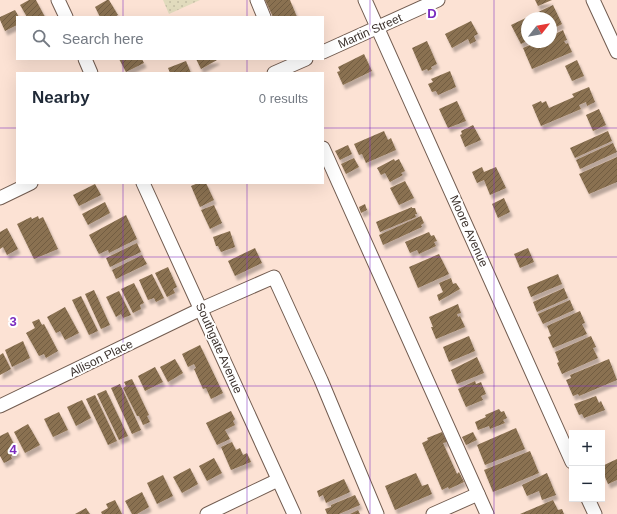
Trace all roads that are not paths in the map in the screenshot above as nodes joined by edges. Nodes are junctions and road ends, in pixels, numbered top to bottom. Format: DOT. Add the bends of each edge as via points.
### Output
graph roads {
  1 [pos="58,0"];
  2 [pos="257,0"];
  3 [pos="365,0"];
  4 [pos="438,0"];
  5 [pos="594,0"];
  6 [pos="66,16"];
  7 [pos="264,16"];
  8 [pos="378,27"];
  9 [pos="324,52"];
  10 [pos="617,52"];
  11 [pos="84,60"];
  12 [pos="303,60"];
  13 [pos="287,66"];
  14 [pos="90,72"];
  15 [pos="276,72"];
  16 [pos="324,150"];
  17 [pos="29,184"];
  18 [pos="142,184"];
  19 [pos="0,198"];
  20 [pos="201,309"];
  21 [pos="0,406"];
  22 [pos="569,455"];
  23 [pos="278,480"];
  24 [pos="478,494"];
  25 [pos="589,502"];
  26 [pos="207,514"];
  27 [pos="294,514"];
  28 [pos="377,514"];
  29 [pos="433,514"];
  30 [pos="487,514"];
  31 [pos="595,514"];
  1 -- 6 [label="street"];
  2 -- 7 [label="street"];
  3 -- 8 [label="street, Moore Avenue"];
  4 -- 8 [label="street, Martin Street"];
  5 -- 10 [label="street"];
  8 -- 9 [label="street, Martin Street"];
  8 -- 22 [label="street, Moore Avenue"];
  11 -- 14 [label="street"];
  12 -- 13 [label="street"];
  13 -- 15 [label="street"];
  16 -- 24 [label="street"];
  17 -- 19 [label="street"];
  18 -- 20 [label="street, Southgate Avenue"];
  20 -- 21 [label="street, Allison Place"];
  20 -- 23 [label="street, Southgate Avenue"];
  20 -- 28 [label="street, Allison Place" via="274,277 321,380"];
  23 -- 26 [label="street"];
  23 -- 27 [label="street, Southgate Avenue"];
  24 -- 29 [label="street"];
  24 -- 30 [label="street"];
  25 -- 31 [label="street"];
}
